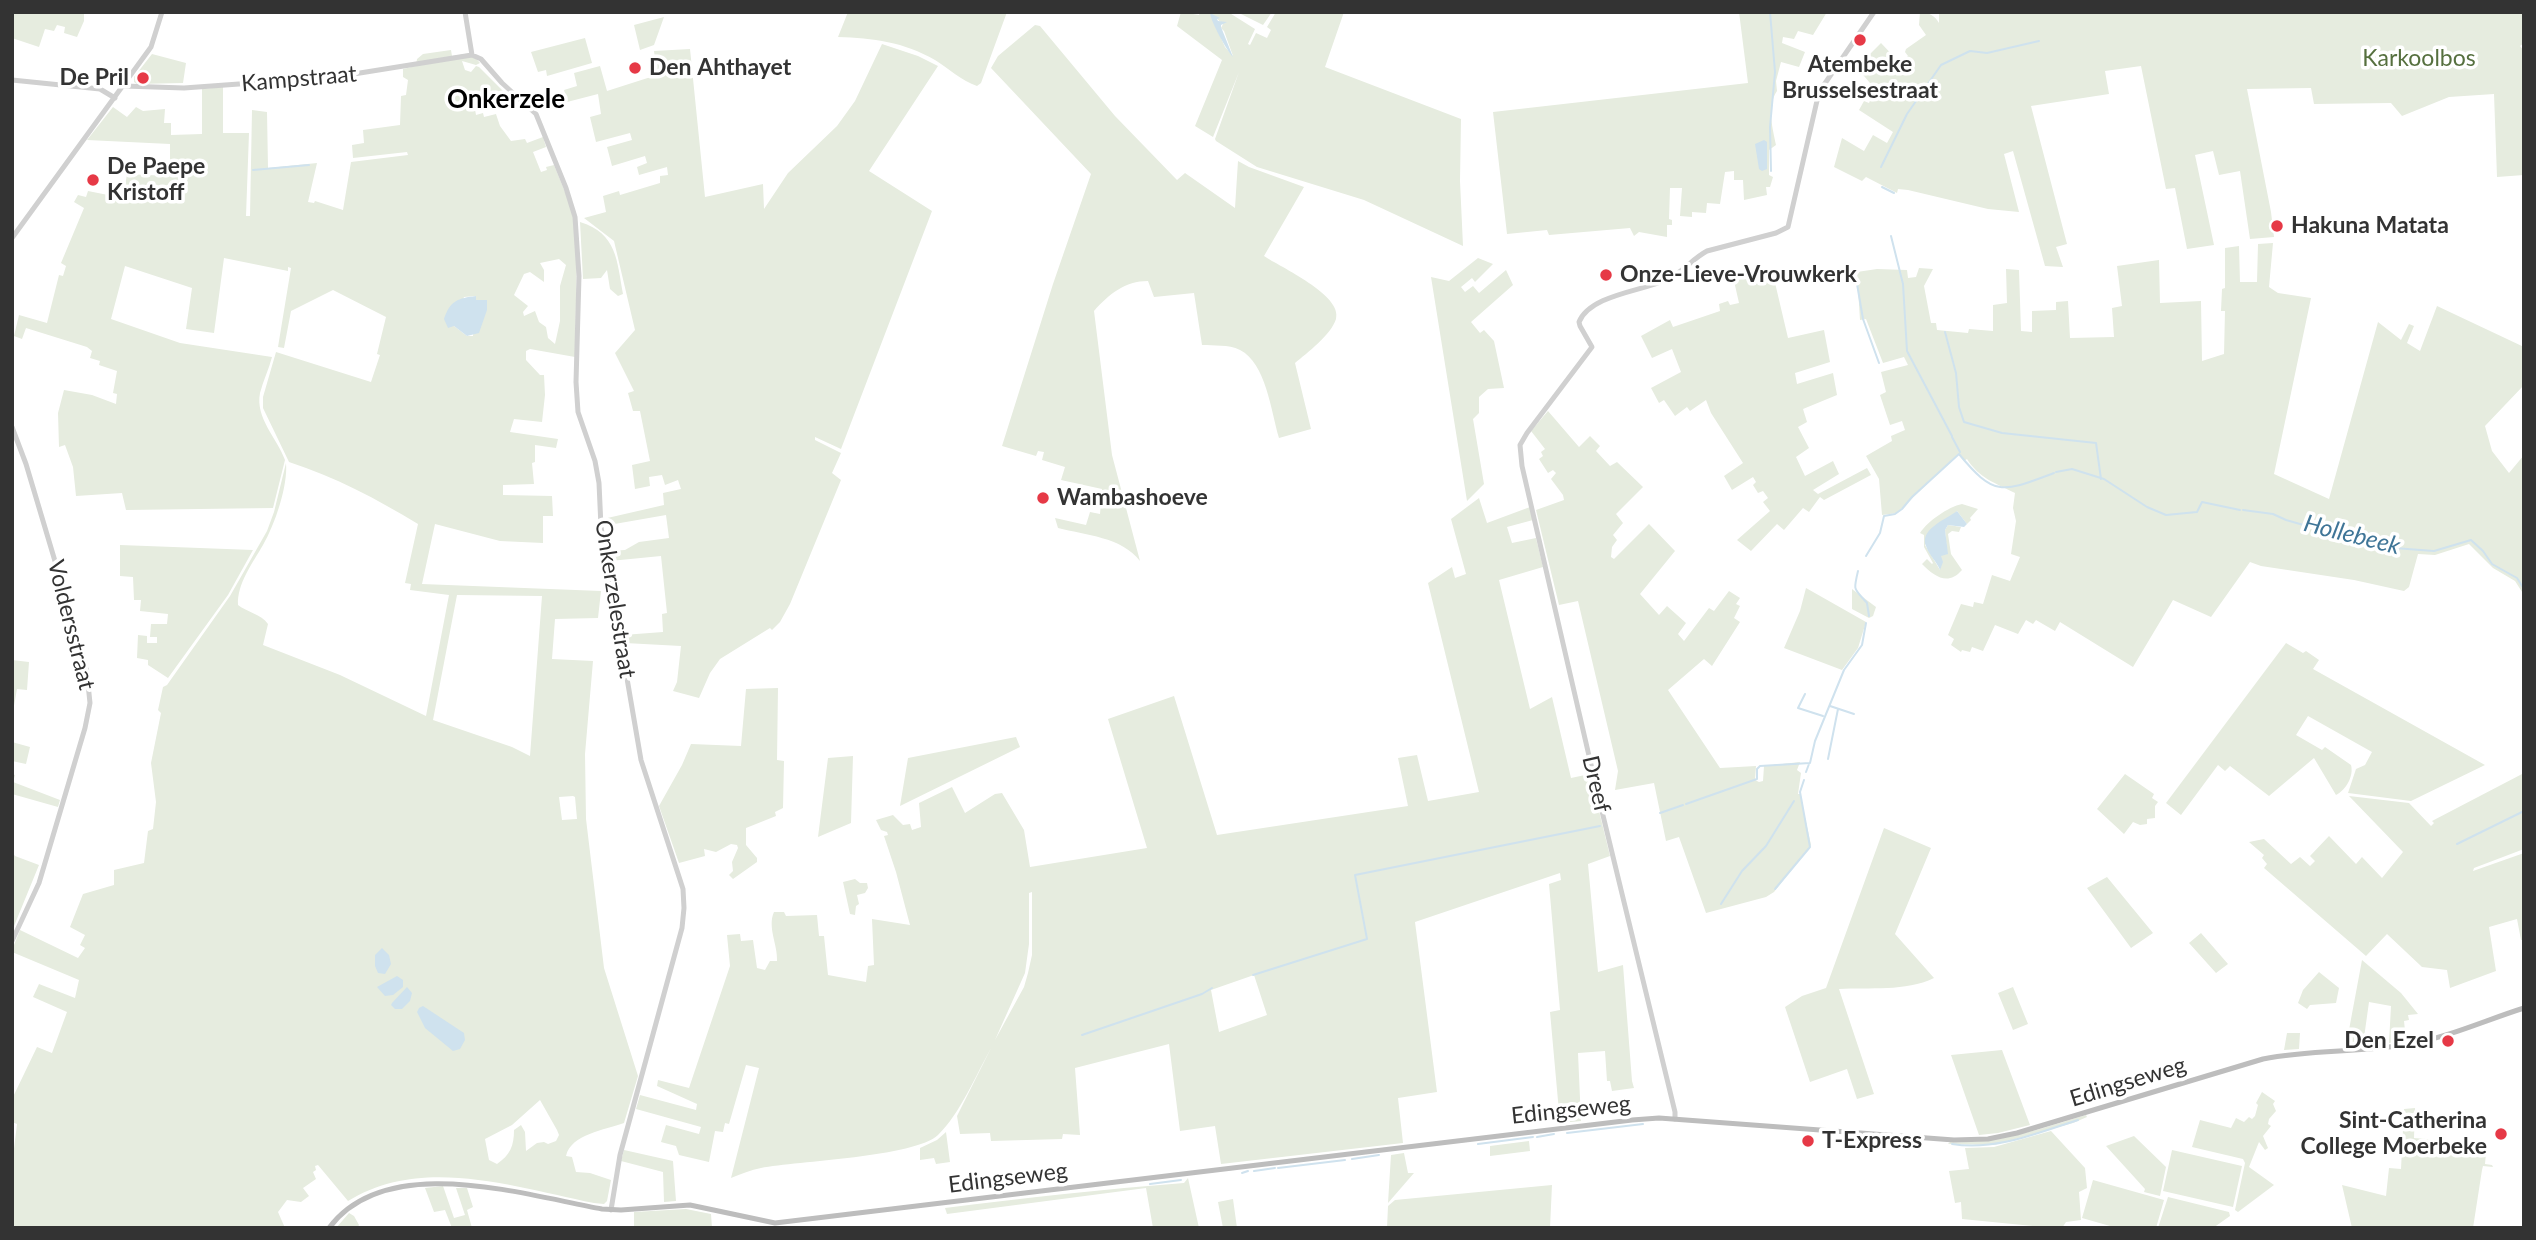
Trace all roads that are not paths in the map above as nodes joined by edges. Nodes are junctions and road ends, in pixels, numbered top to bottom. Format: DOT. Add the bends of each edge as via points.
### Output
graph roads {
  1 [pos="162,12"];
  2 [pos="465,12"];
  3 [pos="1874,12"];
  4 [pos="472,55"];
  5 [pos="12,80"];
  6 [pos="124,86"];
  7 [pos="115,97"];
  8 [pos="12,238"];
  9 [pos="12,427"];
  10 [pos="12,941"];
  11 [pos="2524,1008"];
  12 [pos="1675,1119"];
  13 [pos="611,1210"];
  14 [pos="792,1225"];
  15 [pos="776,1226"];
  16 [pos="329,1228"];
  1 -- 6 [label="street" via="151,47"];
  2 -- 4 [label="street"];
  3 -- 12 [label="street, Dreef" via="1819,92 1788,227 1707,251 1666,280 1583,314 1579,323 1592,347 1520,448"];
  4 -- 6 [label="street, Kampstraat" via="335,77 184,88"];
  4 -- 13 [label="street, Onkerzelestraat" via="536,114 575,217 579,412 599,483 601,527 641,760 683,889 682,928 620,1155"];
  5 -- 7 [label="street" via="100,89"];
  6 -- 7 [label="street"];
  7 -- 8 [label="street"];
  9 -- 10 [label="street, Voldersstraat" via="90,690 85,728 39,883"];
  11 -- 12 [label="main road, Edingseweg" via="2409,1044 2263,1059 2008,1135 1970,1140"];
  12 -- 14 [label="main road, Edingseweg" via="1632,1119"];
  13 -- 15 [label="main road, Edingseweg" via="688,1205"];
  13 -- 16 [label="main road, Edingseweg" via="443,1183 369,1196 343,1212"];
  14 -- 15 [label="main road, Edingseweg"];
}
